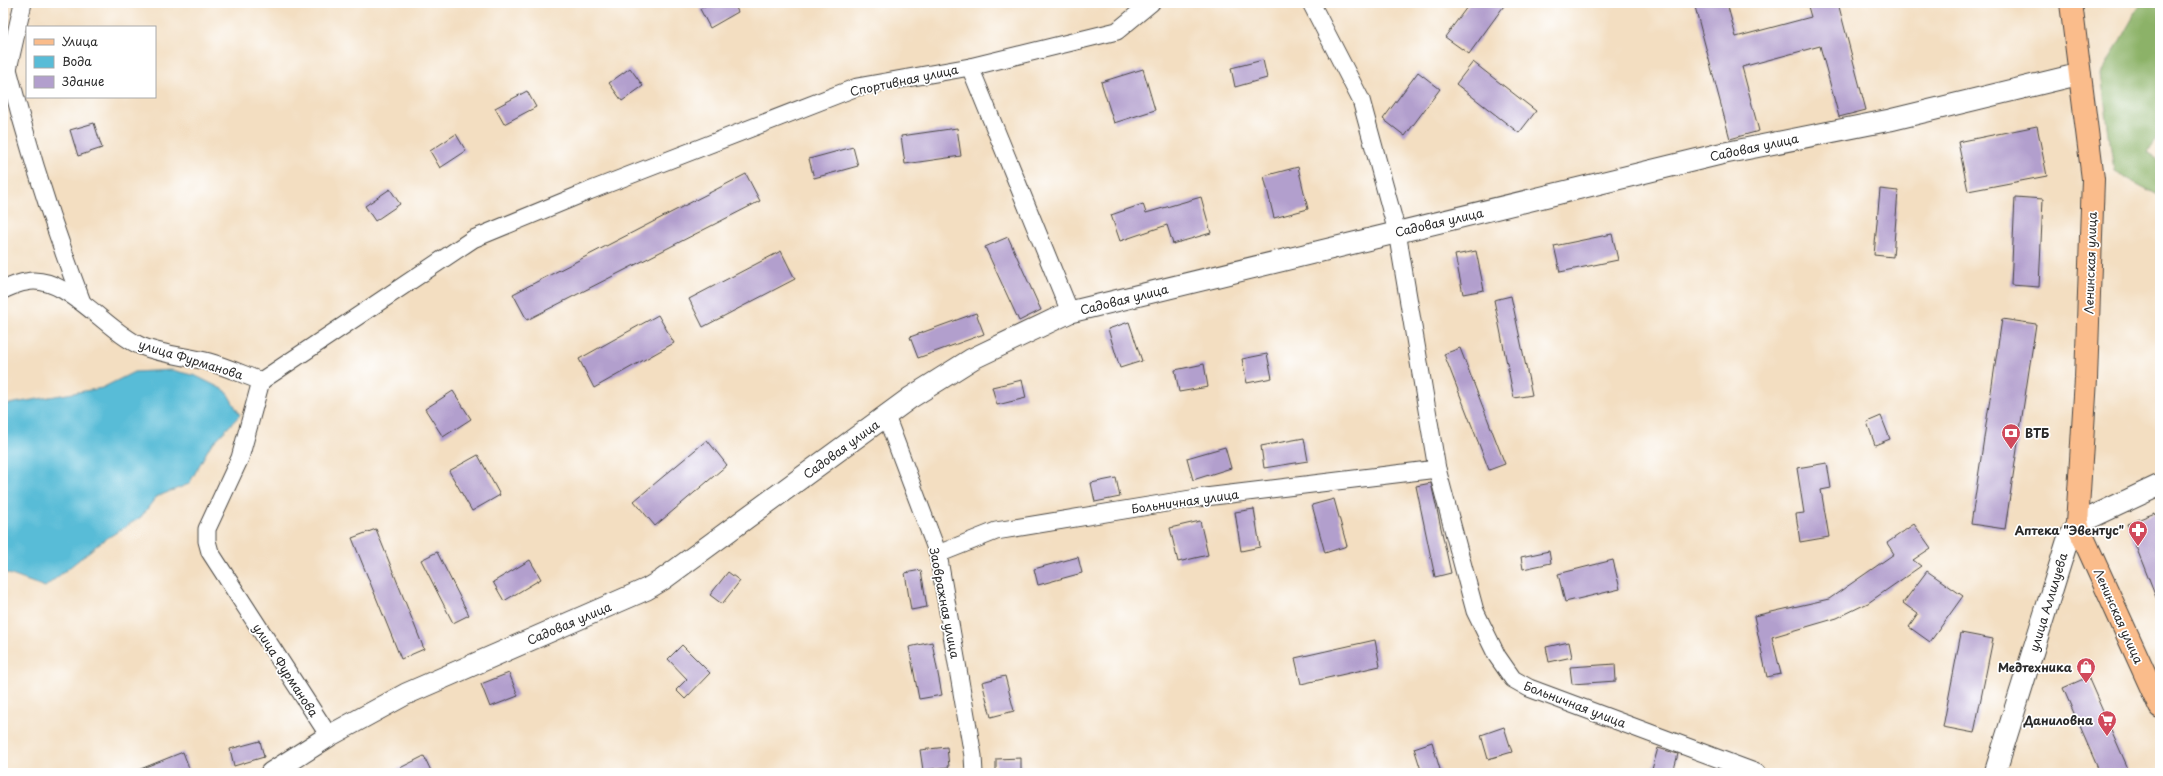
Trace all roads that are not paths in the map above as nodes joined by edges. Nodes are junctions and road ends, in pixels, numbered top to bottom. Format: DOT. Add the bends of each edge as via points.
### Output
graph roads {
  1 [pos="23,3"];
  2 [pos="1151,3"];
  3 [pos="1311,3"];
  4 [pos="2071,3"];
  5 [pos="6,66"];
  6 [pos="970,67"];
  7 [pos="2080,74"];
  8 [pos="1397,232"];
  9 [pos="3,290"];
  10 [pos="82,302"];
  11 [pos="1070,312"];
  12 [pos="261,381"];
  13 [pos="886,416"];
  14 [pos="1437,469"];
  15 [pos="2160,485"];
  16 [pos="2077,524"];
  17 [pos="938,554"];
  18 [pos="2160,708"];
  19 [pos="329,736"];
  20 [pos="271,773"];
  21 [pos="974,773"];
  22 [pos="1757,773"];
  23 [pos="1995,773"];
  1 -- 5 [label="street"];
  2 -- 6 [label="street, Спортивная улица" via="1117,31"];
  3 -- 8 [label="street, Больничная улица" via="1361,100"];
  4 -- 7 [label="main road, Ленинская улица"];
  5 -- 10 [label="street" via="56,235"];
  6 -- 11 [label="street"];
  6 -- 12 [label="street, Спортивная улица" via="857,87 473,239"];
  7 -- 8 [label="street, Садовая улица" via="1890,120 1720,154"];
  7 -- 16 [label="main road, Ленинская улица" via="2093,179 2086,379"];
  8 -- 11 [label="street, Садовая улица"];
  8 -- 14 [label="street, Больничная улица"];
  9 -- 10 [label="street, улица Фурманова" via="26,282 40,281"];
  10 -- 12 [label="street, улица Фурманова" via="118,332 140,345 163,353 210,363"];
  11 -- 13 [label="street, Садовая улица" via="972,359"];
  12 -- 19 [label="street, улица Фурманова" via="240,458 211,517 206,542"];
  13 -- 17 [label="street, Заовражная улица"];
  13 -- 19 [label="street, Садовая улица" via="647,589 406,694"];
  14 -- 17 [label="street, Больничная улица" via="1197,498 996,531"];
  14 -- 22 [label="street, Больничная улица" via="1475,611 1497,656 1513,679 1553,698"];
  15 -- 16 [label="street"];
  16 -- 18 [label="main road, Ленинская улица"];
  16 -- 23 [label="street, улица Аллилуева" via="2058,565"];
  17 -- 21 [label="street, Заовражная улица"];
  19 -- 20 [label="street, Садовая улица"];
}
